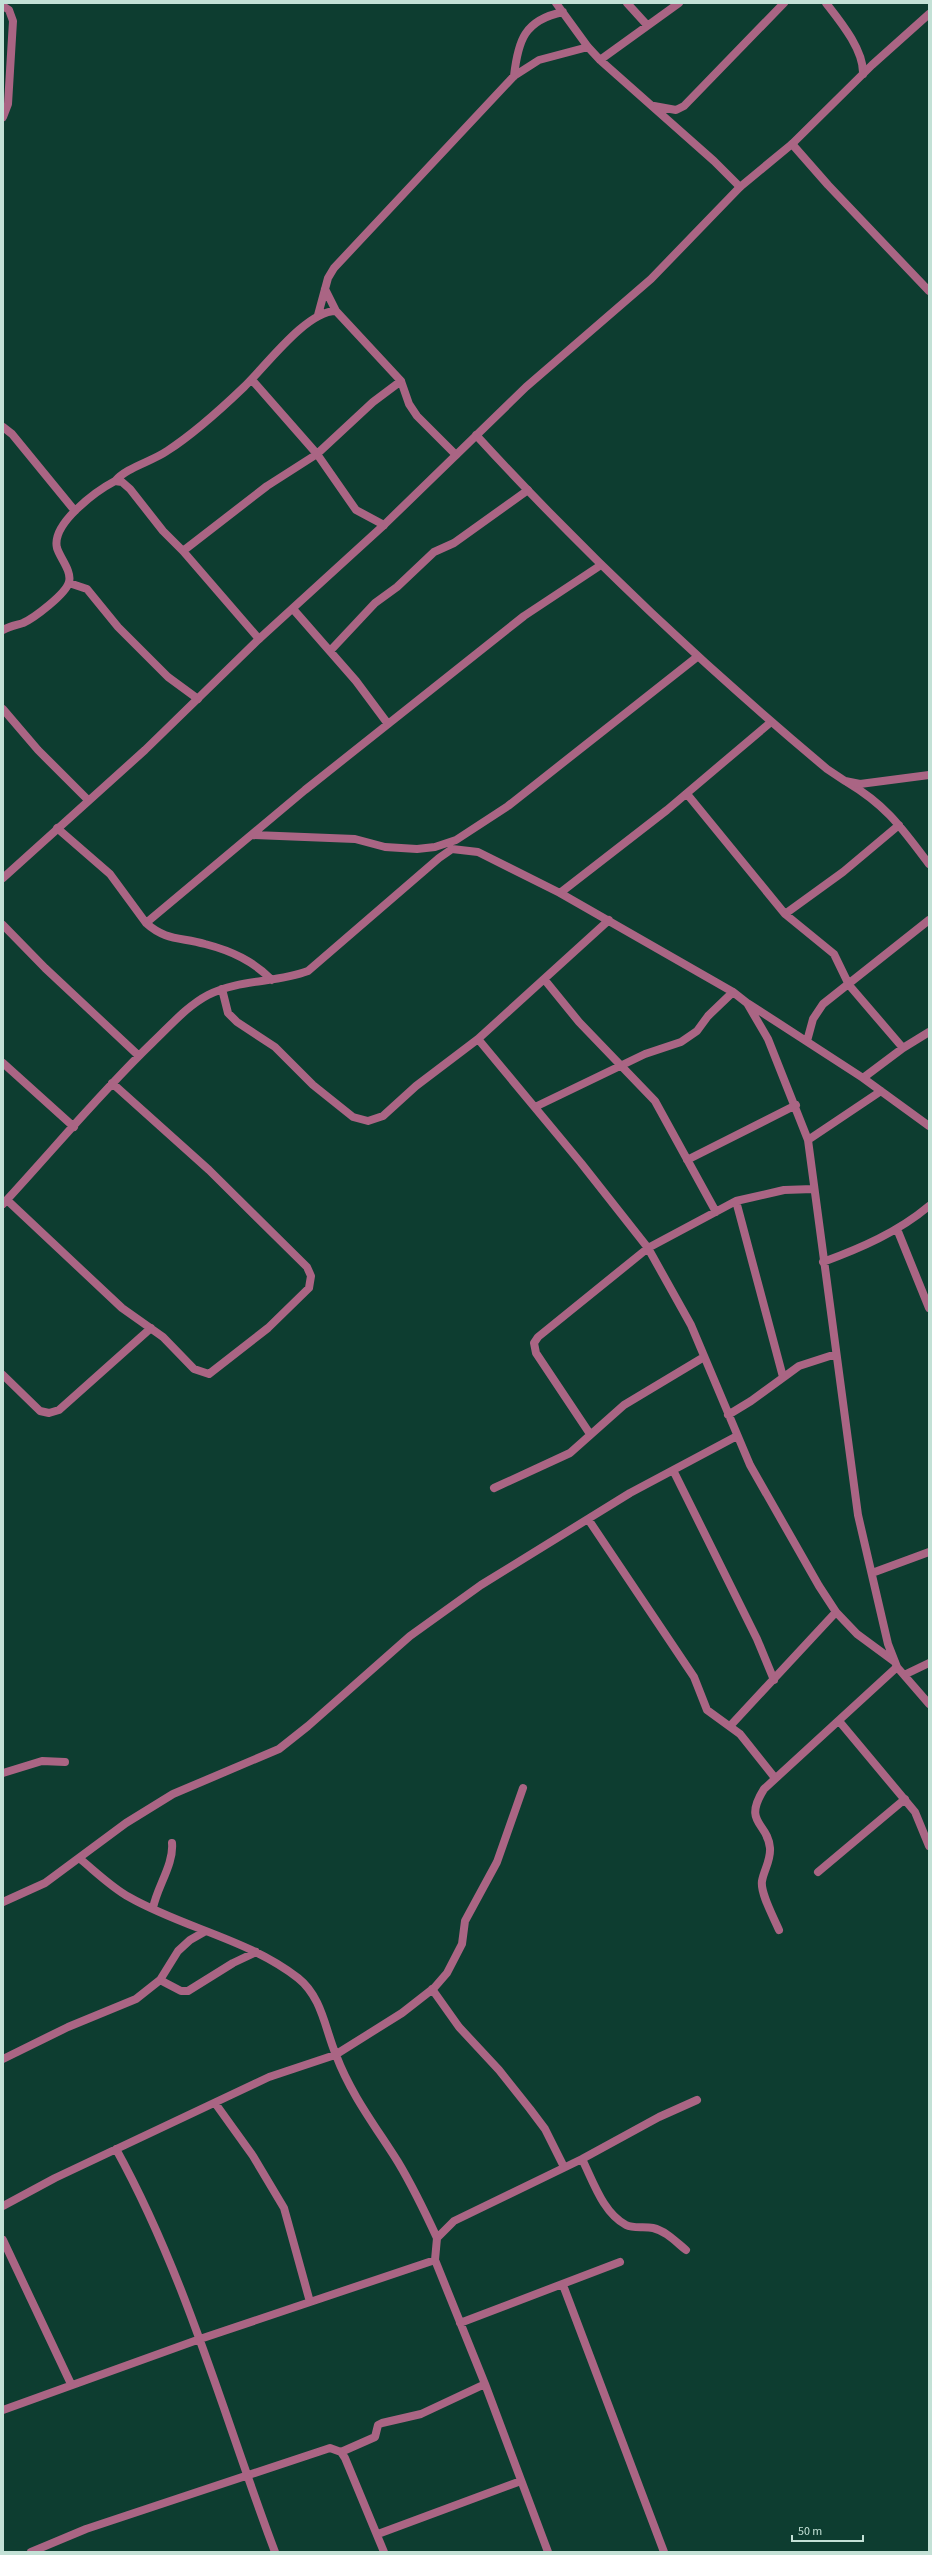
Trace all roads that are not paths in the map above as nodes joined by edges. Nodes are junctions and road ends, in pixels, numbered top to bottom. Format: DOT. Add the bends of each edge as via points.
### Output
graph roads {
  1 [pos="556,3"];
  2 [pos="627,3"];
  3 [pos="679,3"];
  4 [pos="784,3"];
  5 [pos="826,3"];
  6 [pos="3,6"];
  7 [pos="562,12"];
  8 [pos="929,14"];
  9 [pos="648,25"];
  10 [pos="588,47"];
  11 [pos="600,60"];
  12 [pos="863,74"];
  13 [pos="514,76"];
  14 [pos="652,106"];
  15 [pos="3,117"];
  16 [pos="792,144"];
  17 [pos="740,187"];
  18 [pos="325,289"];
  19 [pos="929,291"];
  20 [pos="336,310"];
  21 [pos="318,315"];
  22 [pos="252,380"];
  23 [pos="401,380"];
  24 [pos="3,427"];
  25 [pos="476,435"];
  26 [pos="317,454"];
  27 [pos="456,455"];
  28 [pos="114,482"];
  29 [pos="528,490"];
  30 [pos="75,511"];
  31 [pos="384,525"];
  32 [pos="183,551"];
  33 [pos="601,565"];
  34 [pos="69,583"];
  35 [pos="293,609"];
  36 [pos="3,630"];
  37 [pos="259,639"];
  38 [pos="330,651"];
  39 [pos="697,657"];
  40 [pos="198,700"];
  41 [pos="3,709"];
  42 [pos="771,722"];
  43 [pos="388,724"];
  44 [pos="929,775"];
  45 [pos="845,781"];
  46 [pos="687,794"];
  47 [pos="88,800"];
  48 [pos="899,825"];
  49 [pos="57,828"];
  50 [pos="252,835"];
  51 [pos="929,864"];
  52 [pos="3,878"];
  53 [pos="560,893"];
  54 [pos="785,914"];
  55 [pos="609,920"];
  56 [pos="929,920"];
  57 [pos="146,923"];
  58 [pos="3,925"];
  59 [pos="544,979"];
  60 [pos="272,980"];
  61 [pos="849,985"];
  62 [pos="222,990"];
  63 [pos="733,992"];
  64 [pos="747,1003"];
  65 [pos="929,1032"];
  66 [pos="478,1039"];
  67 [pos="807,1041"];
  68 [pos="903,1048"];
  69 [pos="139,1056"];
  70 [pos="3,1063"];
  71 [pos="621,1065"];
  72 [pos="863,1078"];
  73 [pos="112,1083"];
  74 [pos="881,1091"];
  75 [pos="796,1105"];
  76 [pos="535,1107"];
  77 [pos="929,1126"];
  78 [pos="74,1127"];
  79 [pos="808,1140"];
  80 [pos="687,1160"];
  81 [pos="813,1189"];
  82 [pos="736,1201"];
  83 [pos="5,1202"];
  84 [pos="929,1206"];
  85 [pos="716,1212"];
  86 [pos="897,1229"];
  87 [pos="648,1248"];
  88 [pos="823,1262"];
  89 [pos="929,1308"];
  90 [pos="151,1328"];
  91 [pos="836,1354"];
  92 [pos="704,1357"];
  93 [pos="3,1375"];
  94 [pos="782,1377"];
  95 [pos="728,1415"];
  96 [pos="590,1434"];
  97 [pos="737,1436"];
  98 [pos="673,1470"];
  99 [pos="494,1488"];
  100 [pos="588,1519"];
  101 [pos="929,1552"];
  102 [pos="872,1572"];
  103 [pos="836,1612"];
  104 [pos="929,1663"];
  105 [pos="896,1665"];
  106 [pos="904,1675"];
  107 [pos="774,1680"];
  108 [pos="929,1704"];
  109 [pos="839,1722"];
  110 [pos="731,1725"];
  111 [pos="65,1762"];
  112 [pos="3,1773"];
  113 [pos="775,1778"];
  114 [pos="523,1788"];
  115 [pos="905,1799"];
  116 [pos="172,1843"];
  117 [pos="929,1846"];
  118 [pos="79,1858"];
  119 [pos="818,1872"];
  120 [pos="3,1902"];
  121 [pos="153,1908"];
  122 [pos="779,1930"];
  123 [pos="204,1932"];
  124 [pos="256,1952"];
  125 [pos="160,1980"];
  126 [pos="432,1989"];
  127 [pos="335,2055"];
  128 [pos="3,2059"];
  129 [pos="697,2100"];
  130 [pos="215,2103"];
  131 [pos="116,2149"];
  132 [pos="582,2159"];
  133 [pos="564,2167"];
  134 [pos="3,2206"];
  135 [pos="437,2238"];
  136 [pos="3,2240"];
  137 [pos="686,2250"];
  138 [pos="435,2260"];
  139 [pos="620,2262"];
  140 [pos="563,2285"];
  141 [pos="310,2302"];
  142 [pos="460,2323"];
  143 [pos="200,2339"];
  144 [pos="71,2384"];
  145 [pos="485,2384"];
  146 [pos="3,2410"];
  147 [pos="341,2452"];
  148 [pos="246,2475"];
  149 [pos="521,2482"];
  150 [pos="378,2534"];
  151 [pos="31,2552"];
  152 [pos="275,2552"];
  153 [pos="384,2552"];
  154 [pos="548,2552"];
  155 [pos="664,2552"];
  1 -- 7 [label="street"];
  2 -- 9 [label="street"];
  3 -- 9 [label="street"];
  4 -- 14 [label="street" via="684,106 676,110"];
  5 -- 12 [label="street" via="855,47"];
  6 -- 15 [label="street" via="9,10 13,21 8,104"];
  7 -- 10 [label="street"];
  7 -- 13 [label="street" via="537,21 524,34 517,50"];
  8 -- 12 [label="street"];
  9 -- 11 [label="street"];
  10 -- 11 [label="street"];
  10 -- 13 [label="street" via="539,60"];
  11 -- 14 [label="street"];
  12 -- 16 [label="street"];
  13 -- 18 [label="street" via="334,268"];
  14 -- 17 [label="street"];
  16 -- 17 [label="street"];
  16 -- 19 [label="street"];
  17 -- 25 [label="street" via="651,280 526,387"];
  18 -- 20 [label="street"];
  18 -- 21 [label="street"];
  20 -- 21 [label="street"];
  20 -- 23 [label="street"];
  21 -- 22 [label="street"];
  22 -- 26 [label="street"];
  22 -- 28 [label="street" via="211,418 176,445 152,461 120,475"];
  23 -- 26 [label="street" via="373,402"];
  23 -- 27 [label="street" via="409,404 417,416"];
  24 -- 30 [label="street" via="16,439"];
  25 -- 27 [label="street"];
  25 -- 29 [label="street"];
  26 -- 31 [label="street" via="356,510"];
  26 -- 32 [label="street" via="267,486"];
  27 -- 31 [label="street"];
  28 -- 30 [label="street"];
  28 -- 32 [label="street" via="122,482 130,489 163,531"];
  29 -- 33 [label="street"];
  29 -- 38 [label="street" via="454,543 434,552 402,583 375,603"];
  30 -- 34 [label="street" via="57,535 57,547 69,575"];
  31 -- 35 [label="street"];
  32 -- 37 [label="street"];
  33 -- 39 [label="street"];
  33 -- 43 [label="street" via="524,616"];
  34 -- 36 [label="street" via="36,616"];
  34 -- 40 [label="street" via="88,589 118,627 168,677"];
  35 -- 37 [label="street"];
  35 -- 38 [label="street"];
  37 -- 40 [label="street"];
  38 -- 43 [label="street"];
  39 -- 42 [label="street"];
  39 -- 50 [label="street" via="508,806 456,840 435,847 417,849 385,847 355,839"];
  40 -- 47 [label="street"];
  41 -- 47 [label="street" via="38,750"];
  42 -- 45 [label="street" via="827,770"];
  42 -- 46 [label="street"];
  43 -- 50 [label="street"];
  44 -- 45 [label="street" via="860,784"];
  45 -- 48 [label="street" via="871,797 890,813"];
  46 -- 53 [label="street"];
  46 -- 54 [label="street"];
  47 -- 49 [label="street"];
  48 -- 51 [label="street"];
  48 -- 54 [label="street" via="837,876"];
  49 -- 52 [label="street"];
  49 -- 57 [label="street" via="110,874"];
  50 -- 57 [label="street"];
  53 -- 55 [label="street"];
  53 -- 60 [label="street" via="478,852 452,849 308,971 293,977"];
  54 -- 61 [label="street" via="834,954"];
  55 -- 59 [label="street"];
  55 -- 63 [label="street"];
  56 -- 61 [label="street"];
  57 -- 60 [label="street" via="164,936 206,944 246,958"];
  58 -- 69 [label="street"];
  59 -- 66 [label="street"];
  59 -- 71 [label="street" via="579,1022"];
  60 -- 62 [label="street"];
  61 -- 67 [label="street" via="823,1004 813,1019"];
  61 -- 68 [label="street"];
  62 -- 66 [label="street" via="228,1013 237,1022 275,1047 313,1085 353,1117 368,1121 383,1116 416,1086"];
  62 -- 69 [label="street" via="208,995 186,1011"];
  63 -- 64 [label="street"];
  63 -- 71 [label="street" via="708,1016 697,1031 681,1042"];
  64 -- 67 [label="street"];
  64 -- 75 [label="street" via="768,1039"];
  65 -- 68 [label="street"];
  66 -- 76 [label="street"];
  67 -- 72 [label="street"];
  68 -- 72 [label="street"];
  69 -- 73 [label="street"];
  70 -- 78 [label="street"];
  71 -- 76 [label="street"];
  71 -- 80 [label="street" via="655,1102"];
  72 -- 74 [label="street"];
  73 -- 78 [label="street"];
  73 -- 90 [label="street" via="215,1176 307,1267 311,1276 309,1288 284,1313 245,1348 209,1374 194,1369"];
  74 -- 77 [label="street"];
  74 -- 79 [label="street"];
  75 -- 79 [label="street"];
  75 -- 80 [label="street"];
  76 -- 87 [label="street"];
  78 -- 83 [label="street"];
  79 -- 81 [label="street"];
  80 -- 85 [label="street"];
  81 -- 82 [label="street" via="784,1190"];
  81 -- 88 [label="street"];
  82 -- 85 [label="street"];
  82 -- 94 [label="street"];
  83 -- 90 [label="street" via="122,1308"];
  84 -- 86 [label="street"];
  85 -- 87 [label="street"];
  86 -- 88 [label="street" via="858,1249"];
  86 -- 89 [label="street"];
  87 -- 92 [label="street" via="691,1325"];
  87 -- 96 [label="street" via="538,1337 534,1344 536,1353"];
  88 -- 91 [label="street"];
  90 -- 93 [label="street" via="59,1410 49,1413 40,1411"];
  91 -- 94 [label="street" via="799,1366"];
  91 -- 102 [label="street" via="858,1515"];
  92 -- 95 [label="street"];
  92 -- 96 [label="street" via="624,1405"];
  94 -- 95 [label="street" via="752,1401"];
  95 -- 97 [label="street"];
  96 -- 99 [label="street" via="570,1453"];
  97 -- 98 [label="street"];
  97 -- 103 [label="street" via="750,1465"];
  98 -- 100 [label="street"];
  98 -- 107 [label="street" via="757,1639"];
  100 -- 110 [label="street" via="694,1677 707,1710"];
  100 -- 118 [label="street" via="481,1585 410,1636 279,1749 173,1794 126,1823"];
  101 -- 102 [label="street"];
  102 -- 105 [label="street" via="888,1644"];
  103 -- 105 [label="street" via="856,1634"];
  103 -- 107 [label="street"];
  104 -- 106 [label="street"];
  105 -- 106 [label="street"];
  105 -- 109 [label="street"];
  106 -- 108 [label="street"];
  107 -- 110 [label="street"];
  109 -- 113 [label="street"];
  109 -- 115 [label="street"];
  110 -- 113 [label="street"];
  111 -- 112 [label="street" via="42,1761"];
  113 -- 122 [label="street" via="764,1788 755,1808 757,1821 770,1849 762,1889"];
  114 -- 126 [label="street" via="497,1862 466,1920 462,1944 447,1973"];
  115 -- 117 [label="street" via="915,1812"];
  115 -- 119 [label="street"];
  116 -- 121 [label="street" via="170,1861 157,1889"];
  118 -- 120 [label="street" via="45,1883"];
  118 -- 121 [label="street" via="128,1897"];
  121 -- 123 [label="street"];
  123 -- 124 [label="street"];
  123 -- 125 [label="street" via="178,1951"];
  124 -- 125 [label="street" via="188,1991 181,1991"];
  124 -- 127 [label="street" via="299,1978 313,1994"];
  125 -- 128 [label="street" via="136,1999 68,2027"];
  126 -- 127 [label="street" via="402,2013"];
  126 -- 133 [label="street" via="459,2027 498,2070 545,2129"];
  127 -- 130 [label="street" via="269,2077"];
  127 -- 135 [label="street" via="360,2105 416,2194"];
  129 -- 132 [label="street" via="659,2117"];
  130 -- 131 [label="street"];
  130 -- 141 [label="street" via="253,2156 284,2208"];
  131 -- 134 [label="street"];
  131 -- 143 [label="street" via="139,2191"];
  132 -- 133 [label="street"];
  132 -- 137 [label="street" via="602,2200 615,2218 626,2225 663,2232"];
  133 -- 135 [label="street" via="454,2221"];
  135 -- 138 [label="street"];
  136 -- 144 [label="street"];
  138 -- 141 [label="street"];
  138 -- 142 [label="street"];
  139 -- 140 [label="street"];
  140 -- 142 [label="street"];
  140 -- 155 [label="street"];
  141 -- 143 [label="street"];
  142 -- 145 [label="street"];
  143 -- 144 [label="street"];
  143 -- 148 [label="street"];
  144 -- 146 [label="street"];
  145 -- 147 [label="street" via="421,2414 382,2423 377,2427 375,2437"];
  145 -- 149 [label="street"];
  147 -- 148 [label="street" via="330,2448"];
  147 -- 150 [label="street"];
  148 -- 151 [label="street" via="86,2529"];
  148 -- 152 [label="street"];
  149 -- 150 [label="street"];
  149 -- 154 [label="street"];
  150 -- 153 [label="street"];
}
